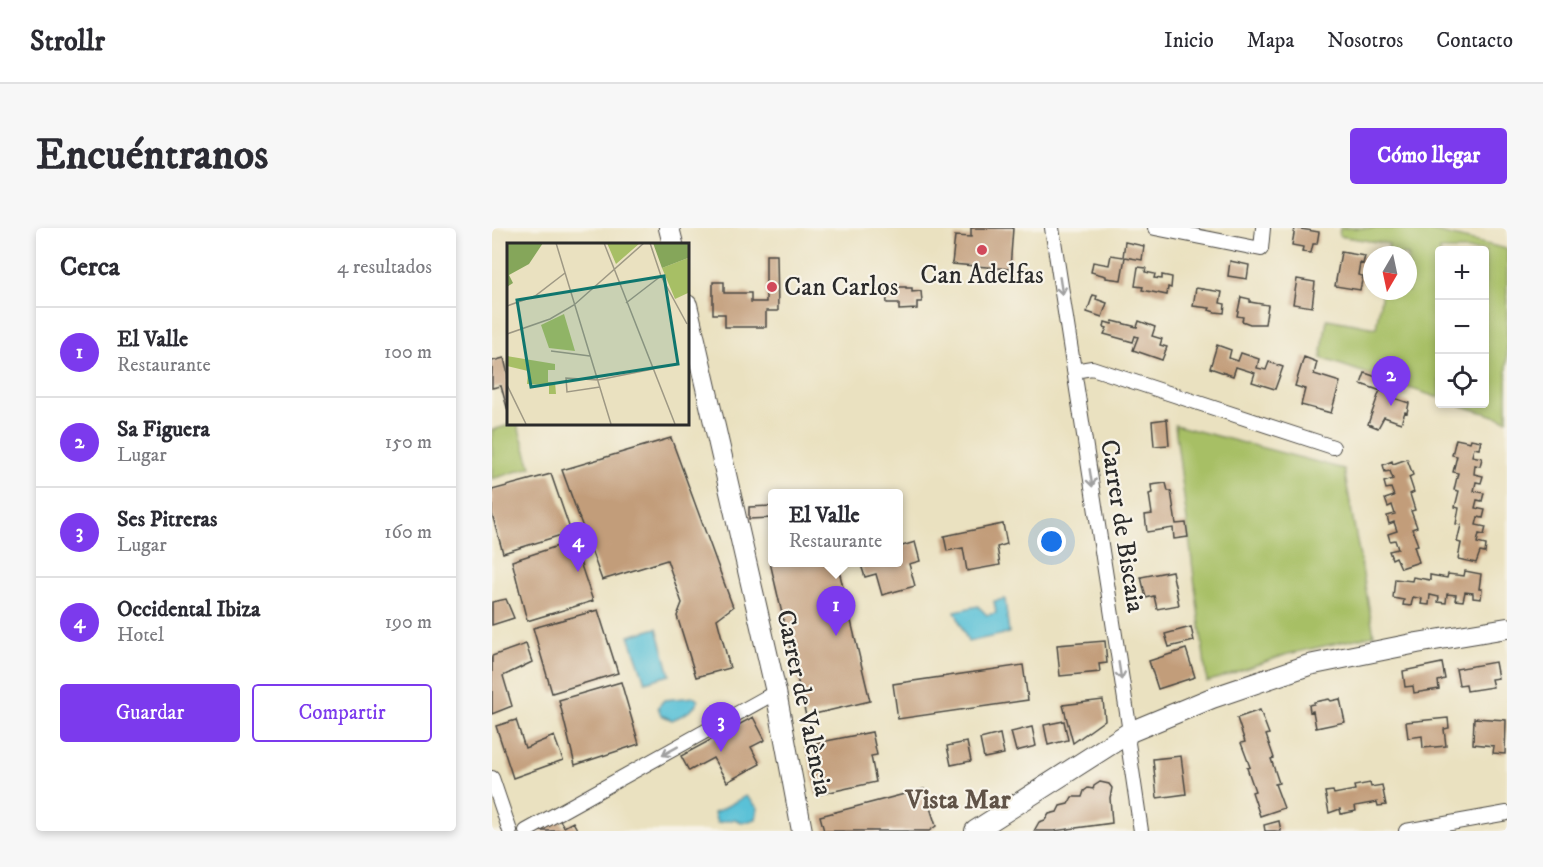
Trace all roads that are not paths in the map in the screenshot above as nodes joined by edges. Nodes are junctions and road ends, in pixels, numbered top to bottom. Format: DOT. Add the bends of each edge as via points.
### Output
graph roads {
  1 [pos="669,228"];
  2 [pos="1052,228"];
  3 [pos="1155,228"];
  4 [pos="1263,228"];
  5 [pos="673,243"];
  6 [pos="688,309"];
  7 [pos="1074,370"];
  8 [pos="1333,447"];
  9 [pos="1507,628"];
  10 [pos="776,692"];
  11 [pos="1130,732"];
  12 [pos="492,778"];
  13 [pos="1507,813"];
  14 [pos="510,831"];
  15 [pos="526,831"];
  16 [pos="802,831"];
  17 [pos="975,831"];
  18 [pos="1141,831"];
  19 [pos="1406,831"];
  1 -- 5 [label="street"];
  2 -- 7 [label="street, Carrer de Biscaia, one-way"];
  3 -- 4 [label="street" via="1262,249"];
  6 -- 10 [label="street, Carrer de València"];
  7 -- 8 [label="street" via="1092,368"];
  7 -- 11 [label="street, Carrer de Biscaia, one-way"];
  9 -- 11 [label="street" via="1309,665 1212,698"];
  10 -- 15 [label="street, one-way"];
  10 -- 16 [label="street, Carrer de València"];
  11 -- 17 [label="street"];
  11 -- 18 [label="street, Carrer de Biscaia" via="1128,743"];
  12 -- 14 [label="street"];
  13 -- 19 [label="street"];
}
